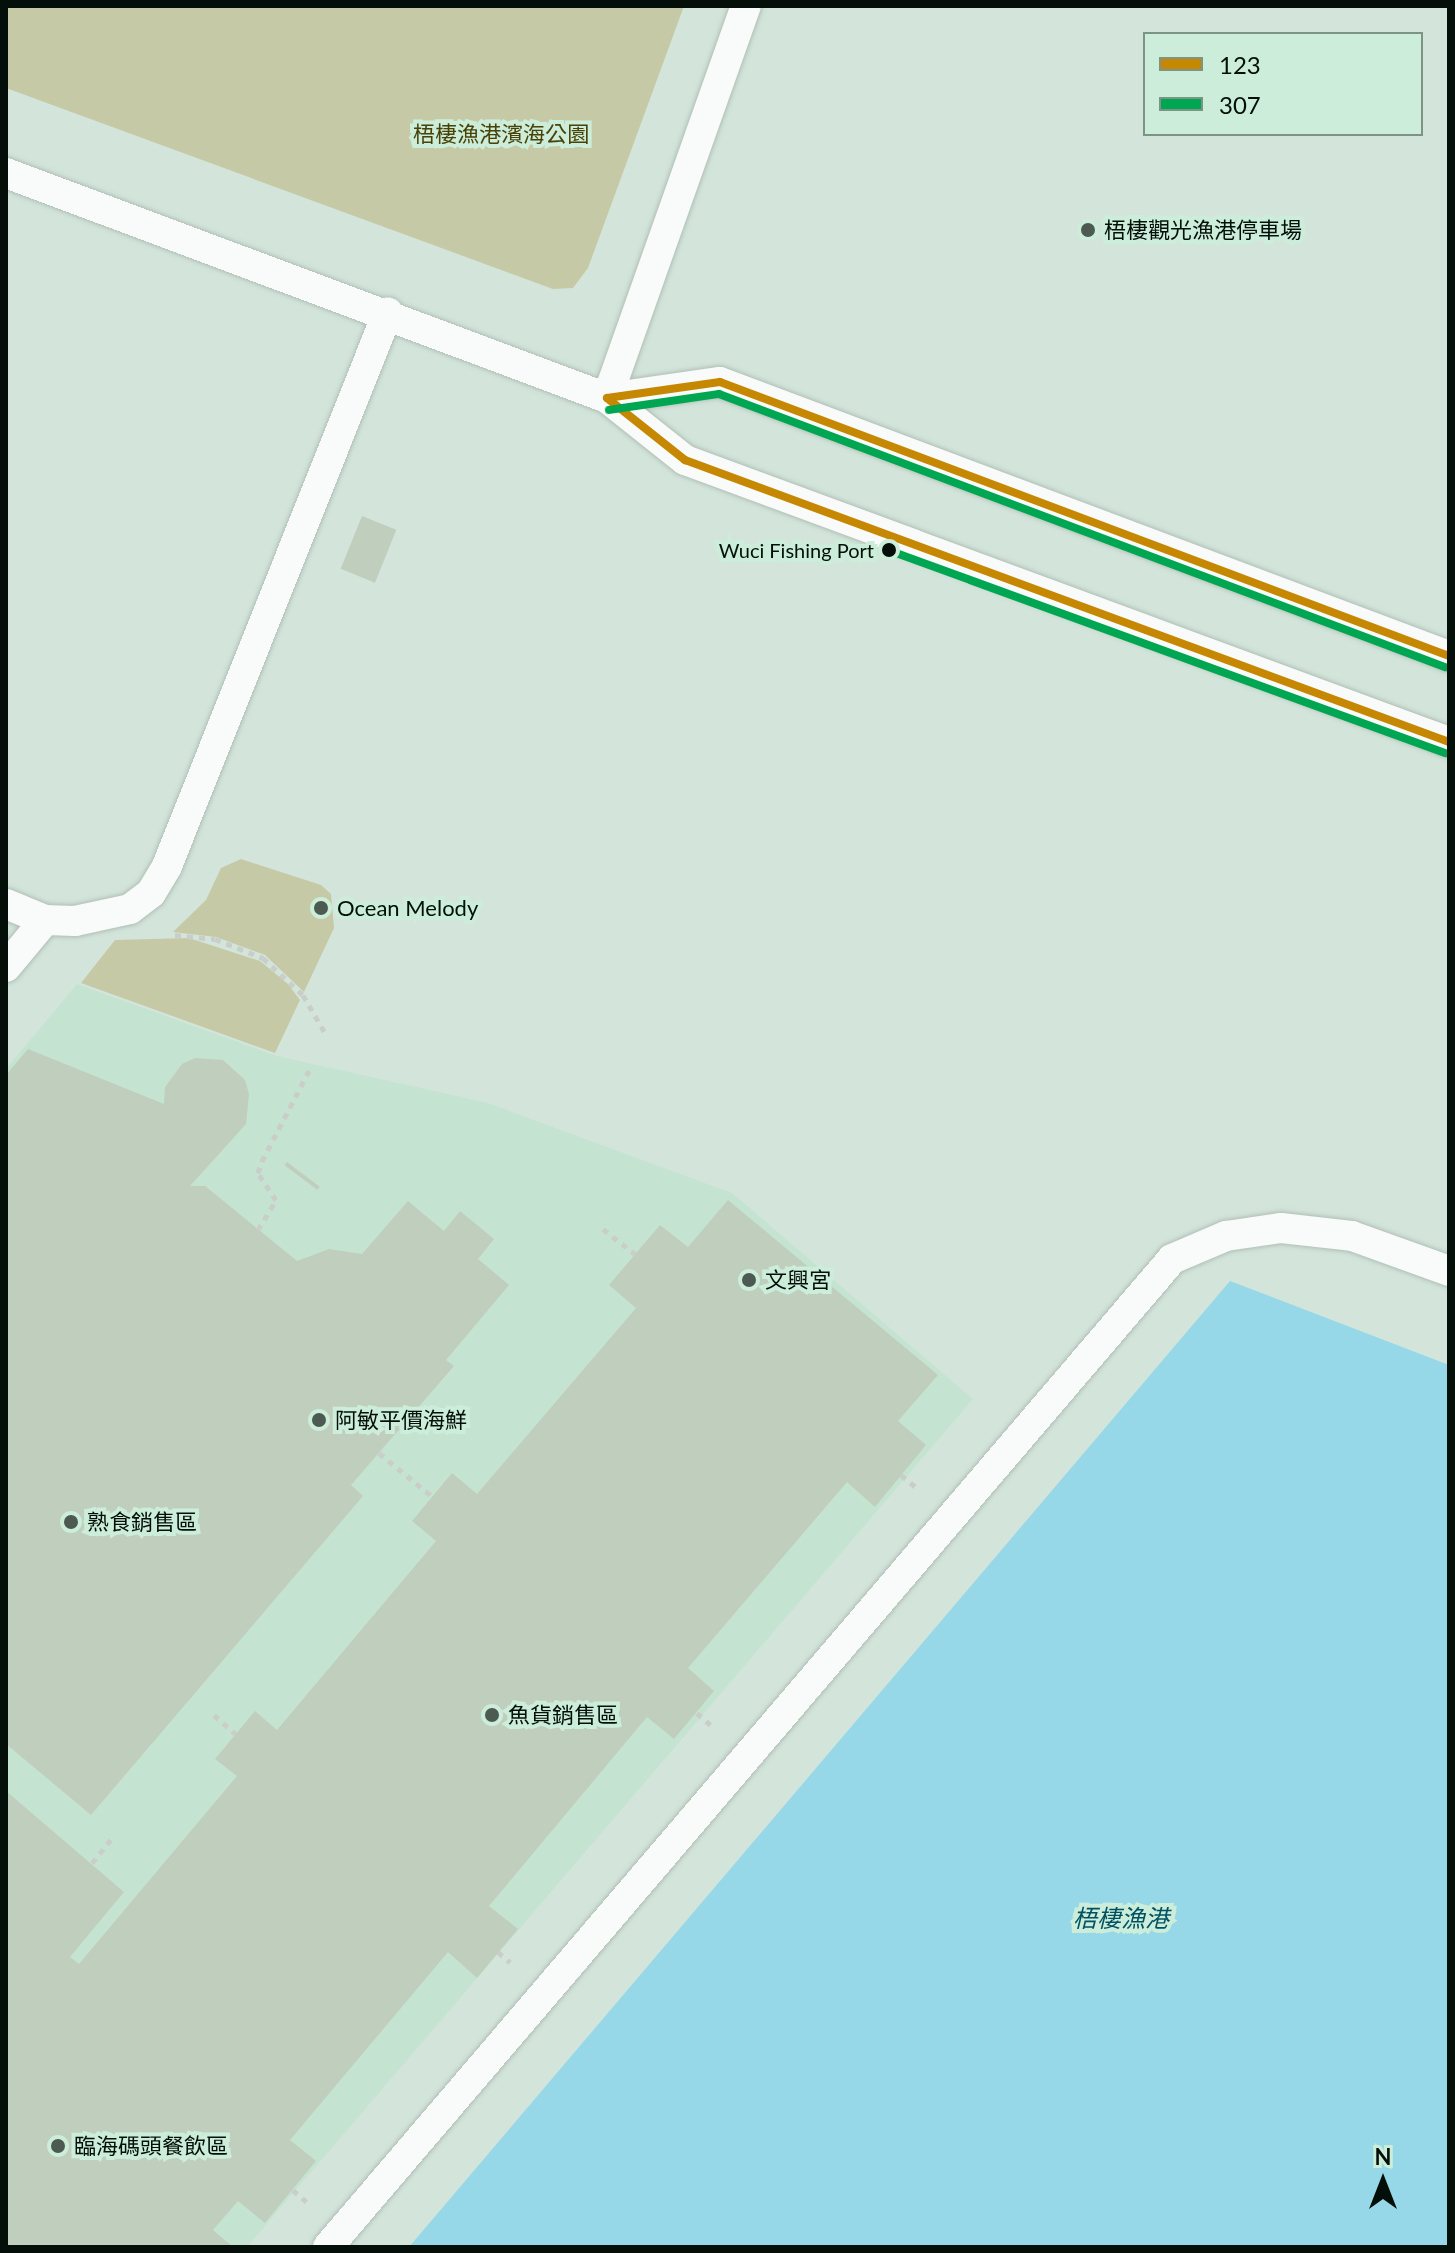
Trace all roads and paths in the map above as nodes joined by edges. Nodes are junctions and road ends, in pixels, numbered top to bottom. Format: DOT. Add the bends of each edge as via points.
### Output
graph roads {
  1 [pos="746,6"];
  2 [pos="6,173"];
  3 [pos="388,312"];
  4 [pos="607,398"];
  5 [pos="1449,656"];
  6 [pos="1449,742"];
  7 [pos="6,904"];
  8 [pos="45,920"];
  9 [pos="166,935"];
  10 [pos="6,967"];
  11 [pos="325,1033"];
  12 [pos="311,1067"];
  13 [pos="603,1229"];
  14 [pos="258,1230"];
  15 [pos="635,1254"];
  16 [pos="1449,1271"];
  17 [pos="379,1453"];
  18 [pos="433,1497"];
  19 [pos="214,1715"];
  20 [pos="236,1734"];
  21 [pos="115,1835"];
  22 [pos="92,1863"];
  23 [pos="328,2247"];
  1 -- 4 [label="lane"];
  2 -- 3 [label="lane"];
  3 -- 4 [label="lane"];
  3 -- 8 [label="lane" via="167,866 151,893 130,909 75,921"];
  4 -- 5 [label="lane" via="720,382"];
  4 -- 6 [label="lane" via="685,460"];
  7 -- 8 [label="lane"];
  8 -- 10 [label="lane"];
  9 -- 11 [label="path" via="215,939 263,958 303,995"];
  12 -- 14 [label="path" via="258,1173 276,1200"];
  13 -- 15 [label="path"];
  16 -- 23 [label="lane" via="1352,1236 1281,1228 1226,1236 1172,1259"];
  17 -- 18 [label="path"];
  19 -- 20 [label="path"];
  21 -- 22 [label="path"];
}
